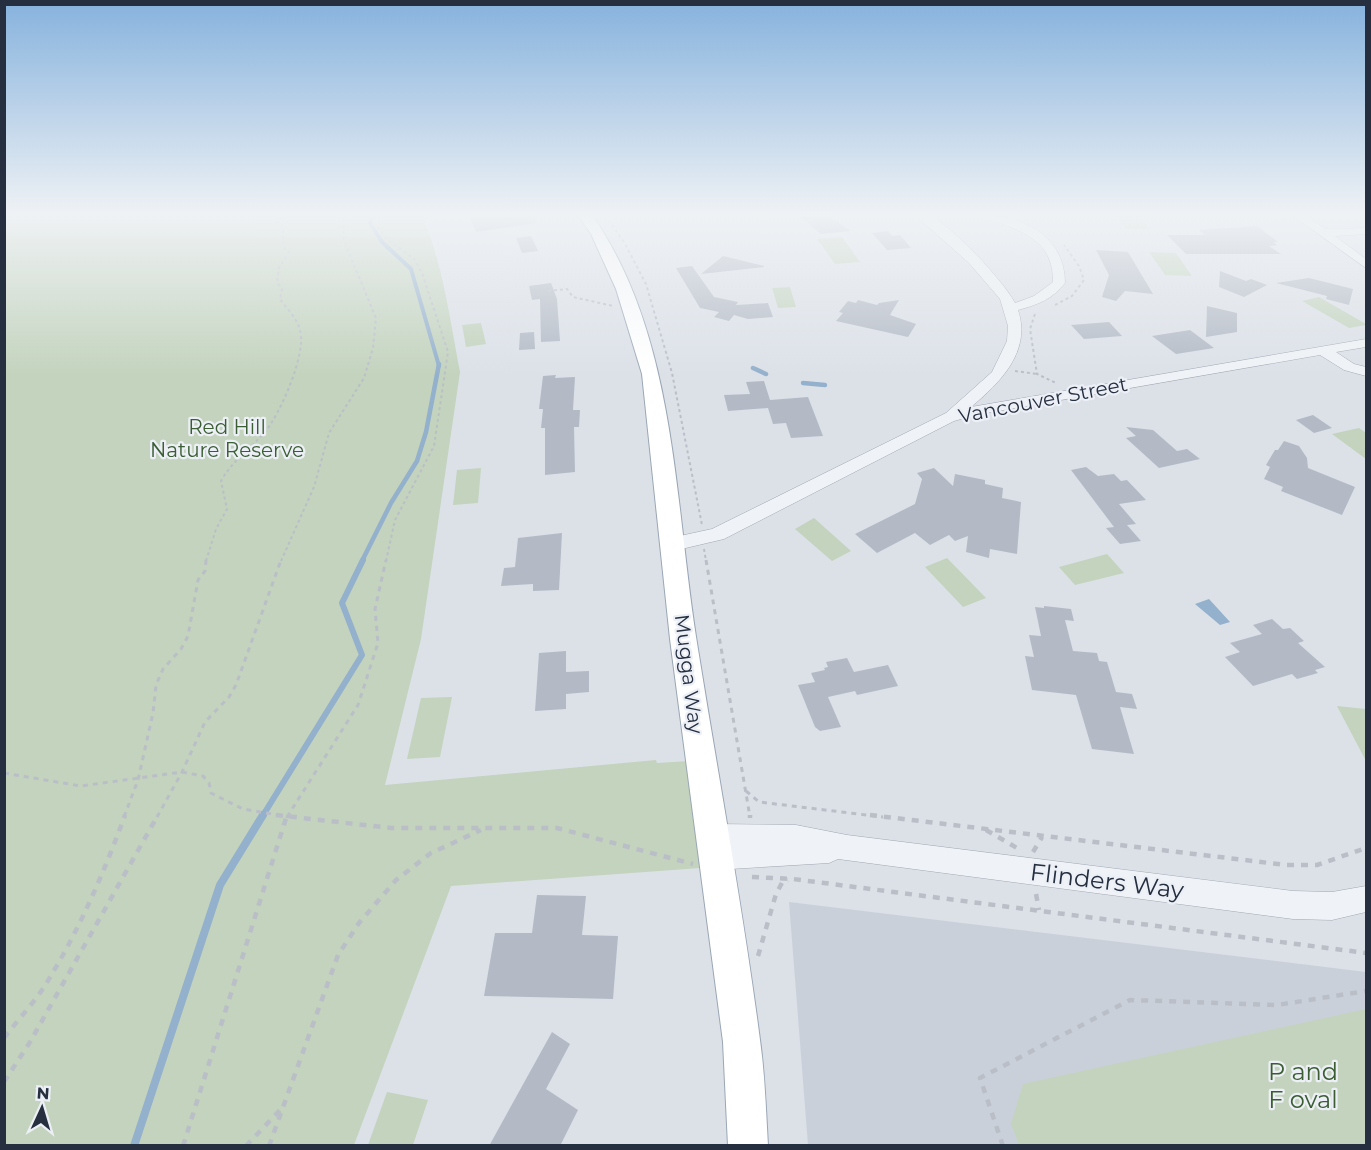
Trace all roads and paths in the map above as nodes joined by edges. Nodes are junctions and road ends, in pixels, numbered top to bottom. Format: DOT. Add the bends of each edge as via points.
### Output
graph roads {
  1 [pos="279,269"];
  2 [pos="355,269"];
  3 [pos="420,269"];
  4 [pos="613,269"];
  5 [pos="982,269"];
  6 [pos="1059,269"];
  7 [pos="1080,269"];
  8 [pos="548,291"];
  9 [pos="629,304"];
  10 [pos="1055,305"];
  11 [pos="1013,307"];
  12 [pos="1036,313"];
  13 [pos="1366,343"];
  14 [pos="1322,350"];
  15 [pos="1366,372"];
  16 [pos="997,374"];
  17 [pos="1037,374"];
  18 [pos="1061,384"];
  19 [pos="1035,400"];
  20 [pos="948,418"];
  21 [pos="674,544"];
  22 [pos="182,772"];
  23 [pos="4,773"];
  24 [pos="138,780"];
  25 [pos="746,790"];
  26 [pos="287,816"];
  27 [pos="483,829"];
  28 [pos="985,829"];
  29 [pos="1042,836"];
  30 [pos="1366,848"];
  31 [pos="1022,851"];
  32 [pos="713,854"];
  33 [pos="1031,856"];
  34 [pos="793,879"];
  35 [pos="1366,899"];
  36 [pos="1366,953"];
  37 [pos="758,955"];
  38 [pos="1366,991"];
  39 [pos="4,1038"];
  40 [pos="4,1082"];
  41 [pos="282,1107"];
  42 [pos="183,1146"];
  43 [pos="246,1146"];
  44 [pos="269,1146"];
  45 [pos="748,1146"];
  46 [pos="1003,1146"];
  1 -- 24 [label="path" via="280,299 301,334 292,374 270,426 234,459 221,481 227,509 206,556 205,571 198,580 188,636 156,685"];
  2 -- 22 [label="path" via="376,318 364,378 329,433 314,487 271,583 236,685 205,722"];
  3 -- 26 [label="path" via="448,352 434,446 395,520 375,609 378,644 358,705"];
  4 -- 9 [label="main road, Mugga Way"];
  5 -- 11 [label="street"];
  6 -- 11 [label="street" via="1059,283 1050,294 1035,303"];
  7 -- 10 [label="path" via="1084,280 1072,296"];
  8 -- 9 [label="path" via="567,289 573,297 595,304"];
  9 -- 21 [label="main road, Mugga Way" via="651,375"];
  11 -- 16 [label="street" via="1014,343"];
  12 -- 17 [label="path" via="1030,329"];
  13 -- 14 [label="street, Vancouver Street"];
  14 -- 15 [label="street" via="1349,368"];
  14 -- 19 [label="street, Vancouver Street"];
  16 -- 17 [label="path"];
  16 -- 19 [label="street" via="998,388 1011,396"];
  16 -- 20 [label="street"];
  17 -- 18 [label="path"];
  19 -- 20 [label="street, Vancouver Street"];
  20 -- 21 [label="street, Vancouver Street" via="717,534"];
  21 -- 32 [label="main road, Mugga Way"];
  22 -- 24 [label="path"];
  22 -- 26 [label="path" via="203,776 211,793 224,801 264,814"];
  22 -- 40 [label="path"];
  23 -- 24 [label="path" via="81,786"];
  24 -- 39 [label="path" via="83,918 44,988"];
  25 -- 28 [label="path" via="759,802"];
  26 -- 27 [label="path" via="391,828"];
  26 -- 42 [label="path"];
  27 -- 32 [label="path" via="557,828"];
  27 -- 41 [label="path" via="447,843 422,859 396,880 359,923 338,955"];
  28 -- 29 [label="path"];
  28 -- 31 [label="path"];
  29 -- 30 [label="path" via="1286,865 1317,865"];
  29 -- 33 [label="path"];
  32 -- 34 [label="path" via="758,878"];
  32 -- 35 [label="street, Flinders Way" via="796,854 847,848 1293,905 1332,906"];
  32 -- 45 [label="main road, Mugga Way" via="742,1042"];
  34 -- 36 [label="path"];
  34 -- 37 [label="path" via="783,881 776,894"];
  38 -- 46 [label="path" via="1277,1005 1130,1000 980,1078"];
  41 -- 43 [label="path"];
  41 -- 44 [label="path"];
}
